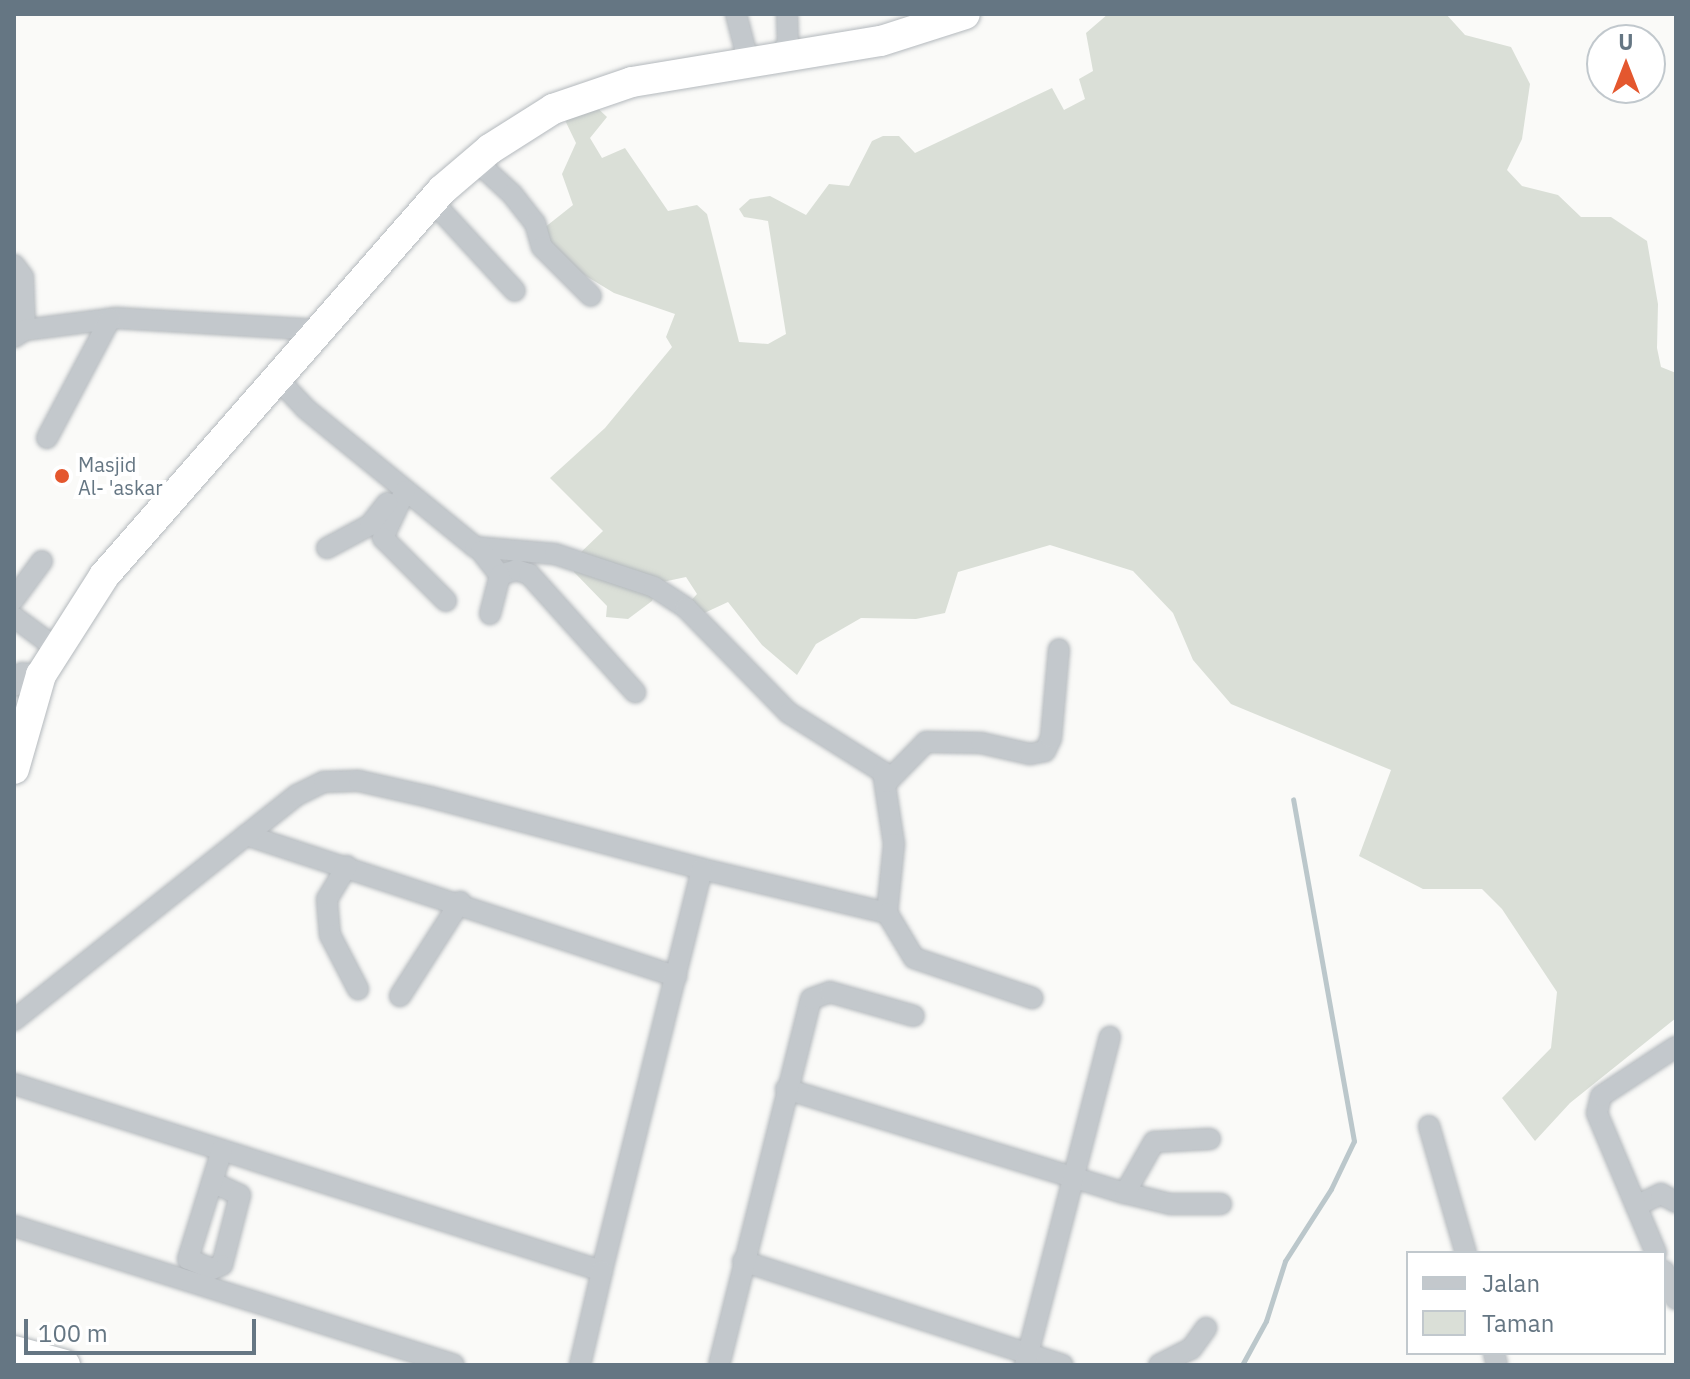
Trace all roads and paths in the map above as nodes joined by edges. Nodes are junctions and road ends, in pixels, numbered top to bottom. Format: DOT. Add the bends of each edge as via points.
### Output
graph roads {
  1 [pos="736,14"];
  2 [pos="787,14"];
  3 [pos="965,14"];
  4 [pos="780,55"];
  5 [pos="748,60"];
  6 [pos="476,161"];
  7 [pos="432,201"];
  8 [pos="14,265"];
  9 [pos="515,291"];
  10 [pos="591,296"];
  11 [pos="110,319"];
  12 [pos="319,330"];
  13 [pos="20,334"];
  14 [pos="277,378"];
  15 [pos="47,438"];
  16 [pos="402,490"];
  17 [pos="327,548"];
  18 [pos="481,551"];
  19 [pos="42,561"];
  20 [pos="500,575"];
  21 [pos="14,599"];
  22 [pos="446,601"];
  23 [pos="490,614"];
  24 [pos="14,617"];
  25 [pos="56,648"];
  26 [pos="1059,649"];
  27 [pos="23,675"];
  28 [pos="635,692"];
  29 [pos="14,769"];
  30 [pos="887,782"];
  31 [pos="246,835"];
  32 [pos="347,866"];
  33 [pos="702,869"];
  34 [pos="460,902"];
  35 [pos="887,913"];
  36 [pos="676,976"];
  37 [pos="358,989"];
  38 [pos="400,996"];
  39 [pos="1032,998"];
  40 [pos="914,1016"];
  41 [pos="14,1020"];
  42 [pos="1110,1037"];
  43 [pos="1676,1047"];
  44 [pos="14,1084"];
  45 [pos="786,1089"];
  46 [pos="1429,1126"];
  47 [pos="1210,1139"];
  48 [pos="222,1150"];
  49 [pos="1071,1179"];
  50 [pos="212,1182"];
  51 [pos="1125,1193"];
  52 [pos="1676,1202"];
  53 [pos="1221,1204"];
  54 [pos="1636,1206"];
  55 [pos="14,1226"];
  56 [pos="1465,1251"];
  57 [pos="1655,1251"];
  58 [pos="743,1261"];
  59 [pos="602,1271"];
  60 [pos="1666,1276"];
  61 [pos="1676,1299"];
  62 [pos="1206,1328"];
  63 [pos="26,1357"];
  64 [pos="1027,1360"];
  65 [pos="65,1365"];
  66 [pos="454,1365"];
  67 [pos="580,1365"];
  68 [pos="719,1365"];
  69 [pos="1063,1365"];
  70 [pos="1159,1365"];
  1 -- 5 [label="street"];
  2 -- 4 [label="street" via="788,43"];
  3 -- 4 [label="highway" via="881,41"];
  4 -- 5 [label="highway"];
  5 -- 6 [label="highway" via="602,91 553,109"];
  6 -- 7 [label="highway"];
  6 -- 10 [label="street" via="512,194 535,223 542,247"];
  7 -- 9 [label="street"];
  7 -- 12 [label="highway"];
  8 -- 13 [label="street" via="23,277"];
  11 -- 12 [label="street"];
  11 -- 13 [label="street"];
  11 -- 15 [label="street"];
  12 -- 14 [label="highway"];
  14 -- 16 [label="street"];
  14 -- 25 [label="highway" via="104,576"];
  16 -- 17 [label="street" via="370,525"];
  16 -- 18 [label="street"];
  16 -- 22 [label="street" via="383,538"];
  18 -- 20 [label="street"];
  18 -- 30 [label="street" via="555,554 654,587 686,608 789,713 873,763"];
  19 -- 21 [label="street"];
  20 -- 23 [label="street"];
  20 -- 28 [label="street" via="516,570 529,574"];
  24 -- 25 [label="street"];
  25 -- 27 [label="highway"];
  26 -- 30 [label="street" via="1051,738 1045,751 1030,754 981,743 926,742"];
  27 -- 29 [label="highway"];
  30 -- 35 [label="street" via="894,844"];
  31 -- 32 [label="street"];
  31 -- 33 [label="street" via="297,795 324,782 359,781"];
  31 -- 41 [label="street"];
  32 -- 34 [label="street"];
  32 -- 37 [label="street" via="327,899 328,913 330,935"];
  33 -- 35 [label="street" via="822,902"];
  33 -- 36 [label="street"];
  34 -- 36 [label="street"];
  34 -- 38 [label="street"];
  35 -- 39 [label="street" via="914,958"];
  36 -- 59 [label="street"];
  40 -- 45 [label="street" via="818,992 806,1009"];
  42 -- 49 [label="street"];
  43 -- 54 [label="street" via="1598,1100 1597,1113"];
  44 -- 48 [label="street"];
  45 -- 49 [label="street"];
  45 -- 58 [label="street"];
  46 -- 56 [label="street"];
  47 -- 51 [label="street" via="1154,1142"];
  48 -- 50 [label="street"];
  48 -- 59 [label="street"];
  49 -- 51 [label="street"];
  49 -- 64 [label="street"];
  51 -- 53 [label="street" via="1170,1204"];
  52 -- 54 [label="street" via="1661,1194"];
  54 -- 57 [label="street"];
  55 -- 66 [label="street"];
  58 -- 64 [label="street"];
  58 -- 68 [label="street"];
  59 -- 67 [label="street"];
  60 -- 61 [label="street"];
  62 -- 70 [label="street" via="1191,1349"];
  63 -- 65 [label="highway"];
  64 -- 69 [label="street"];
}
